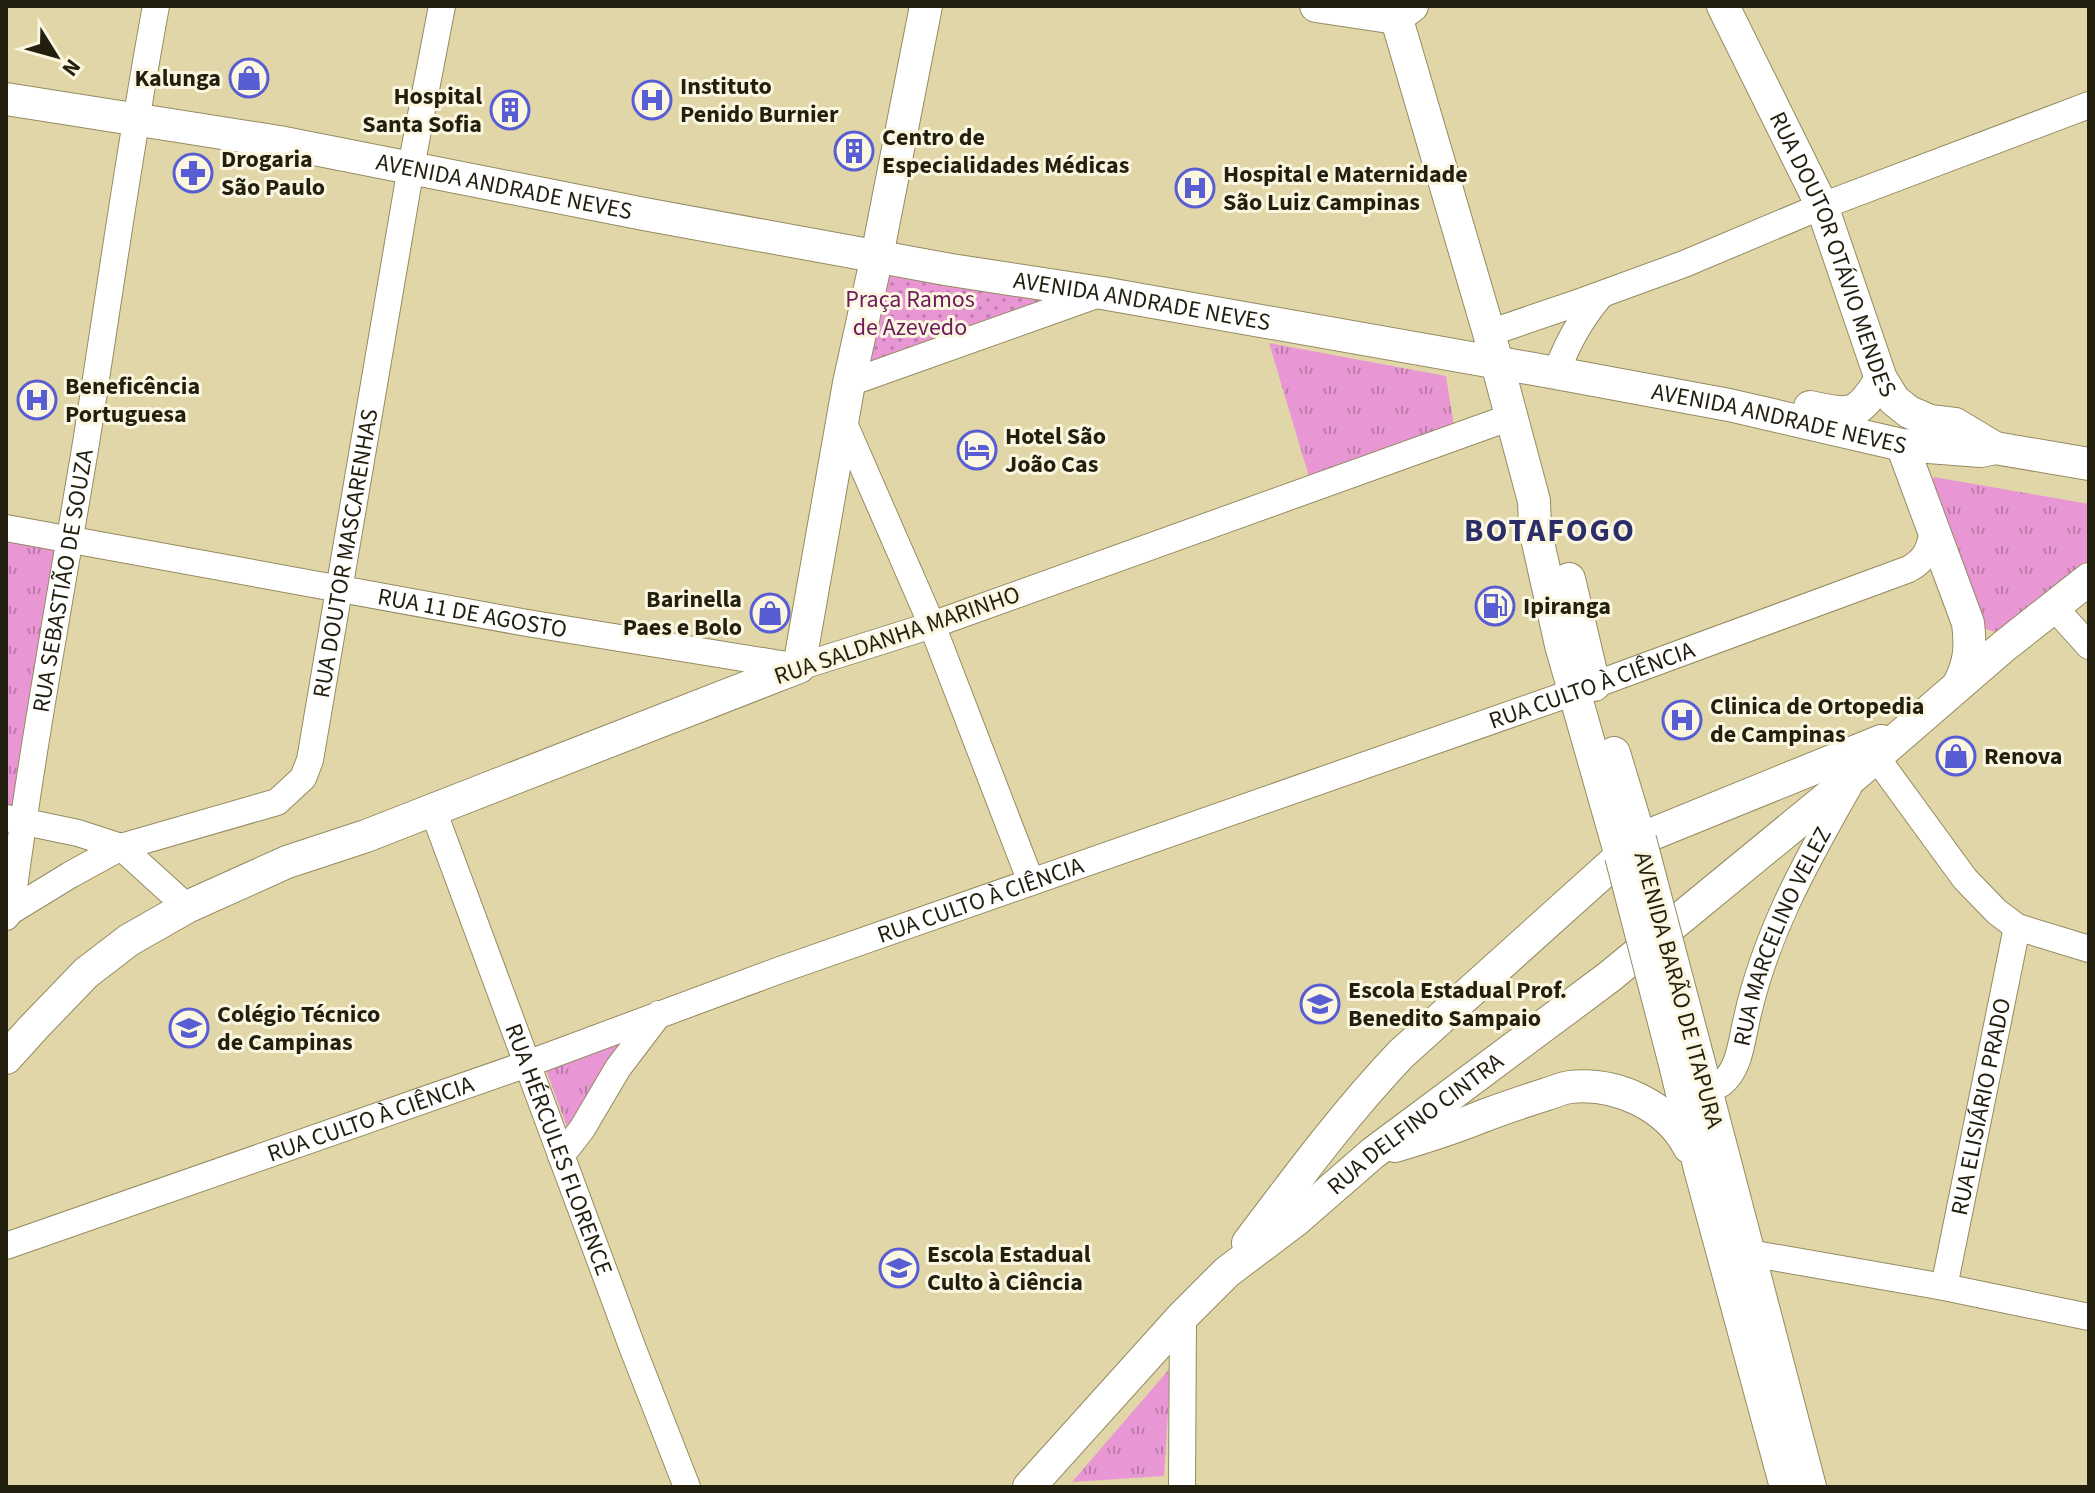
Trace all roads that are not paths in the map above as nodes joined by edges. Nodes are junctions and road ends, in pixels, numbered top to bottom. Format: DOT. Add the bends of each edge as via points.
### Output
graph roads {
  1 [pos="156,6"];
  2 [pos="442,6"];
  3 [pos="926,6"];
  4 [pos="1316,6"];
  5 [pos="1723,6"];
  6 [pos="1400,10"];
  7 [pos="6,99"];
  8 [pos="2089,105"];
  9 [pos="135,120"];
  10 [pos="411,167"];
  11 [pos="1822,206"];
  12 [pos="877,256"];
  13 [pos="1102,293"];
  14 [pos="1601,295"];
  15 [pos="1493,348"];
  16 [pos="1556,373"];
  17 [pos="1881,379"];
  18 [pos="849,383"];
  19 [pos="1729,405"];
  20 [pos="1511,417"];
  21 [pos="843,421"];
  22 [pos="1902,445"];
  23 [pos="1995,448"];
  24 [pos="2089,464"];
  25 [pos="6,528"];
  26 [pos="1934,529"];
  27 [pos="70,540"];
  28 [pos="2089,579"];
  29 [pos="339,589"];
  30 [pos="2053,606"];
  31 [pos="932,625"];
  32 [pos="2089,646"];
  33 [pos="799,667"];
  34 [pos="1957,687"];
  35 [pos="1584,688"];
  36 [pos="1905,732"];
  37 [pos="1866,766"];
  38 [pos="433,810"];
  39 [pos="14,820"];
  40 [pos="121,847"];
  41 [pos="1630,848"];
  42 [pos="1031,882"];
  43 [pos="187,907"];
  44 [pos="8,914"];
  45 [pos="2017,927"];
  46 [pos="2089,949"];
  47 [pos="659,1014"];
  48 [pos="6,1058"];
  49 [pos="527,1064"];
  50 [pos="1687,1064"];
  51 [pos="1705,1090"];
  52 [pos="1318,1150"];
  53 [pos="1373,1153"];
  54 [pos="561,1156"];
  55 [pos="1700,1169"];
  56 [pos="1345,1175"];
  57 [pos="6,1246"];
  58 [pos="1749,1253"];
  59 [pos="1227,1272"];
  60 [pos="1944,1287"];
  61 [pos="1183,1316"];
  62 [pos="2089,1317"];
  63 [pos="687,1487"];
  64 [pos="1029,1487"];
  65 [pos="1182,1487"];
  66 [pos="1786,1487"];
  67 [pos="1810,1487"];
  1 -- 9 [label="street, RUA SEBASTIÃO DE SOUZA"];
  2 -- 10 [label="street, RUA DOUTOR MASCARENHAS"];
  3 -- 12 [label="main road"];
  4 -- 6 [label="main road"];
  5 -- 11 [label="main road, RUA DOUTOR OTÁVIO MENDES"];
  6 -- 15 [label="main road, AVENIDA BARÃO DE ITAPURA"];
  7 -- 9 [label="main road, AVENIDA ANDRADE NEVES"];
  8 -- 11 [label="street"];
  9 -- 10 [label="main road, AVENIDA ANDRADE NEVES"];
  9 -- 27 [label="street, RUA SEBASTIÃO DE SOUZA"];
  10 -- 12 [label="main road, AVENIDA ANDRADE NEVES"];
  10 -- 29 [label="street, RUA DOUTOR MASCARENHAS"];
  11 -- 14 [label="street"];
  11 -- 17 [label="main road, RUA DOUTOR OTÁVIO MENDES"];
  12 -- 13 [label="main road, AVENIDA ANDRADE NEVES"];
  12 -- 18 [label="main road"];
  13 -- 15 [label="main road, AVENIDA ANDRADE NEVES"];
  13 -- 18 [label="street"];
  14 -- 15 [label="street"];
  14 -- 16 [label="street" via="1583,316"];
  15 -- 16 [label="main road, AVENIDA ANDRADE NEVES"];
  15 -- 20 [label="main road, AVENIDA BARÃO DE ITAPURA"];
  16 -- 19 [label="main road, AVENIDA ANDRADE NEVES"];
  17 -- 19 [label="main road" via="1862,406 1842,413 1756,396"];
  17 -- 23 [label="main road, RUA DOUTOR OTÁVIO MENDES" via="1909,412 1955,424"];
  18 -- 21 [label="main road"];
  19 -- 22 [label="main road, AVENIDA ANDRADE NEVES"];
  20 -- 31 [label="street, RUA SALDANHA MARINHO"];
  20 -- 35 [label="main road, AVENIDA BARÃO DE ITAPURA" via="1534,501 1553,523 1561,546"];
  21 -- 31 [label="street"];
  21 -- 33 [label="main road"];
  22 -- 23 [label="main road, AVENIDA ANDRADE NEVES"];
  22 -- 26 [label="main road"];
  23 -- 24 [label="main road, AVENIDA ANDRADE NEVES"];
  25 -- 27 [label="street, RUA 11 DE AGOSTO"];
  26 -- 34 [label="main road" via="1968,623 1969,657"];
  26 -- 35 [label="street, RUA CULTO À CIÊNCIA" via="1928,551 1909,569"];
  27 -- 29 [label="street, RUA 11 DE AGOSTO"];
  27 -- 39 [label="street, RUA SEBASTIÃO DE SOUZA"];
  28 -- 30 [label="main road, RUA DELFINO CINTRA"];
  29 -- 33 [label="street, RUA 11 DE AGOSTO"];
  29 -- 40 [label="street, RUA DOUTOR MASCARENHAS" via="303,778 277,802"];
  30 -- 32 [label="street"];
  30 -- 34 [label="main road, RUA DELFINO CINTRA"];
  31 -- 33 [label="street, RUA SALDANHA MARINHO"];
  31 -- 42 [label="street"];
  33 -- 38 [label="main road, RUA SALDANHA MARINHO"];
  34 -- 36 [label="main road, RUA DELFINO CINTRA"];
  35 -- 41 [label="main road, AVENIDA BARÃO DE ITAPURA"];
  35 -- 42 [label="street, RUA CULTO À CIÊNCIA"];
  36 -- 37 [label="main road, RUA DELFINO CINTRA"];
  36 -- 41 [label="main road"];
  37 -- 45 [label="street" via="1965,879"];
  37 -- 51 [label="street, RUA MARCELINO VELEZ" via="1801,871 1766,949 1735,1064 1721,1084"];
  37 -- 53 [label="main road, RUA DELFINO CINTRA" via="1609,977"];
  38 -- 43 [label="main road, RUA SALDANHA MARINHO" via="287,862"];
  38 -- 49 [label="street, RUA HÉRCULES FLORENCE"];
  39 -- 40 [label="street"];
  39 -- 44 [label="street, RUA SEBASTIÃO DE SOUZA"];
  40 -- 43 [label="street"];
  40 -- 44 [label="street, RUA DOUTOR MASCARENHAS"];
  41 -- 50 [label="main road, AVENIDA BARÃO DE ITAPURA, bridge"];
  41 -- 52 [label="main road" via="1401,1054"];
  42 -- 47 [label="street, RUA CULTO À CIÊNCIA"];
  43 -- 48 [label="main road, RUA SALDANHA MARINHO" via="129,940 86,973"];
  45 -- 46 [label="street"];
  45 -- 60 [label="street, RUA ELISIÁRIO PRADO"];
  47 -- 49 [label="street, RUA CULTO À CIÊNCIA"];
  47 -- 54 [label="street"];
  49 -- 54 [label="street, RUA HÉRCULES FLORENCE"];
  49 -- 57 [label="street, RUA CULTO À CIÊNCIA"];
  50 -- 51 [label="main road, AVENIDA BARÃO DE ITAPURA"];
  50 -- 55 [label="main road, AVENIDA BARÃO DE ITAPURA"];
  51 -- 58 [label="main road, AVENIDA BARÃO DE ITAPURA"];
  52 -- 56 [label="main road"];
  52 -- 59 [label="main road"];
  53 -- 55 [label="main road" via="1569,1087 1597,1088 1632,1096 1665,1116"];
  53 -- 56 [label="main road, RUA DELFINO CINTRA"];
  54 -- 63 [label="street, RUA HÉRCULES FLORENCE"];
  55 -- 66 [label="main road, AVENIDA BARÃO DE ITAPURA"];
  56 -- 59 [label="main road, RUA DELFINO CINTRA"];
  58 -- 60 [label="street"];
  58 -- 67 [label="main road, AVENIDA BARÃO DE ITAPURA"];
  59 -- 61 [label="main road, RUA DELFINO CINTRA"];
  60 -- 62 [label="street"];
  61 -- 64 [label="main road, RUA DELFINO CINTRA"];
  61 -- 65 [label="street"];
}
